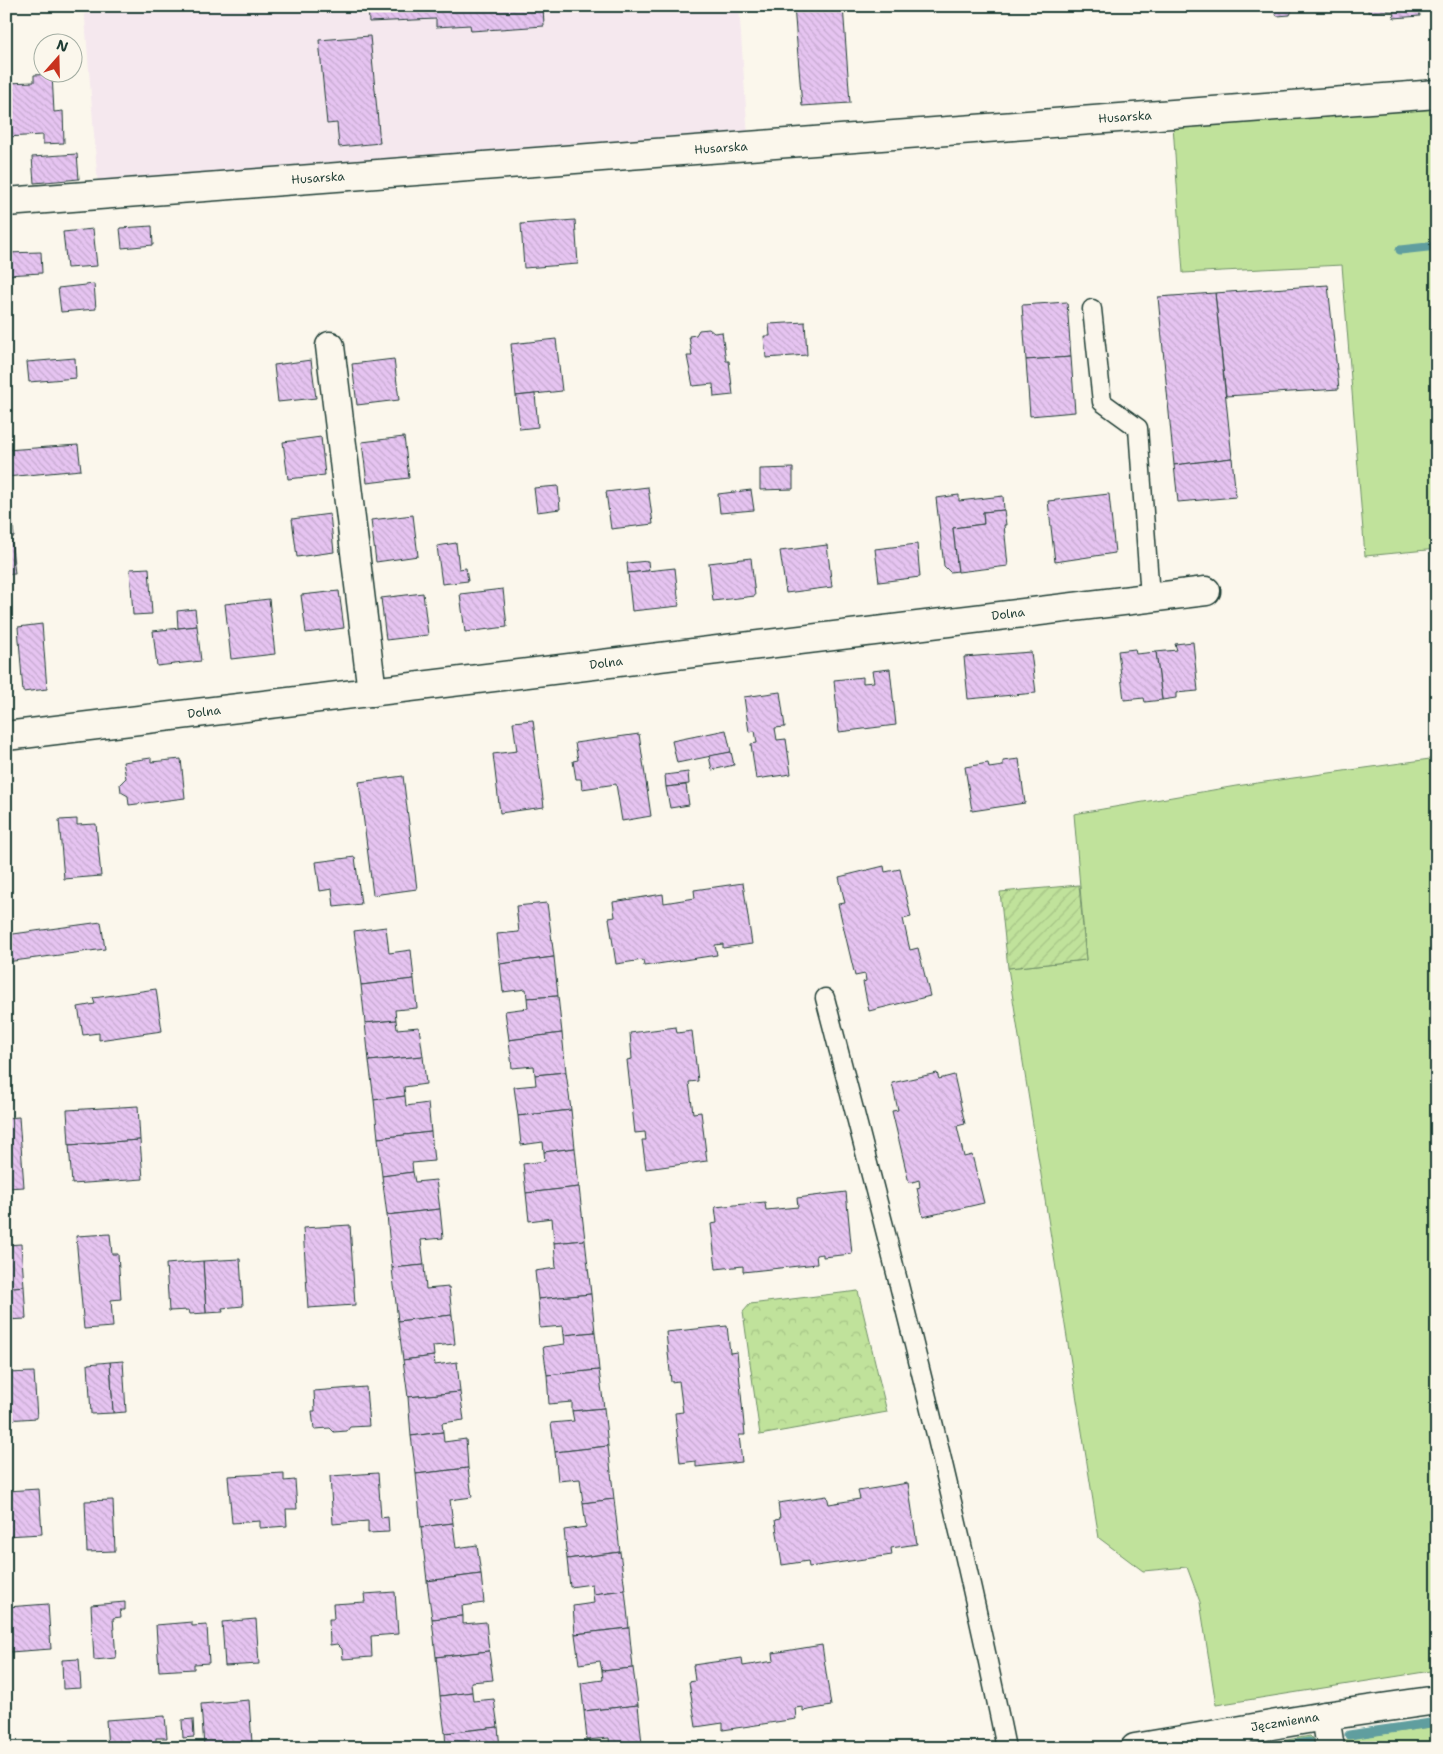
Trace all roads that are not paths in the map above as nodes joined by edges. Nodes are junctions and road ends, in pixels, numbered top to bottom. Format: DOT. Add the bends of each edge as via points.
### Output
graph roads {
  1 [pos="1437,94"];
  2 [pos="6,202"];
  3 [pos="1092,309"];
  4 [pos="330,346"];
  5 [pos="1206,591"];
  6 [pos="1150,597"];
  7 [pos="372,692"];
  8 [pos="6,736"];
  9 [pos="826,998"];
  10 [pos="1437,1700"];
  11 [pos="1325,1716"];
  12 [pos="1006,1748"];
  13 [pos="1135,1748"];
  14 [pos="1330,1748"];
  1 -- 2 [label="street, Husarska"];
  3 -- 6 [label="lane" via="1102,402 1138,428"];
  4 -- 7 [label="street"];
  5 -- 6 [label="street, Dolna"];
  6 -- 7 [label="street, Dolna"];
  7 -- 8 [label="street, Dolna"];
  9 -- 12 [label="lane" via="898,1277"];
  10 -- 11 [label="street, Jęczmienna"];
  11 -- 13 [label="street, Jęczmienna"];
  11 -- 14 [label="street"];
}
